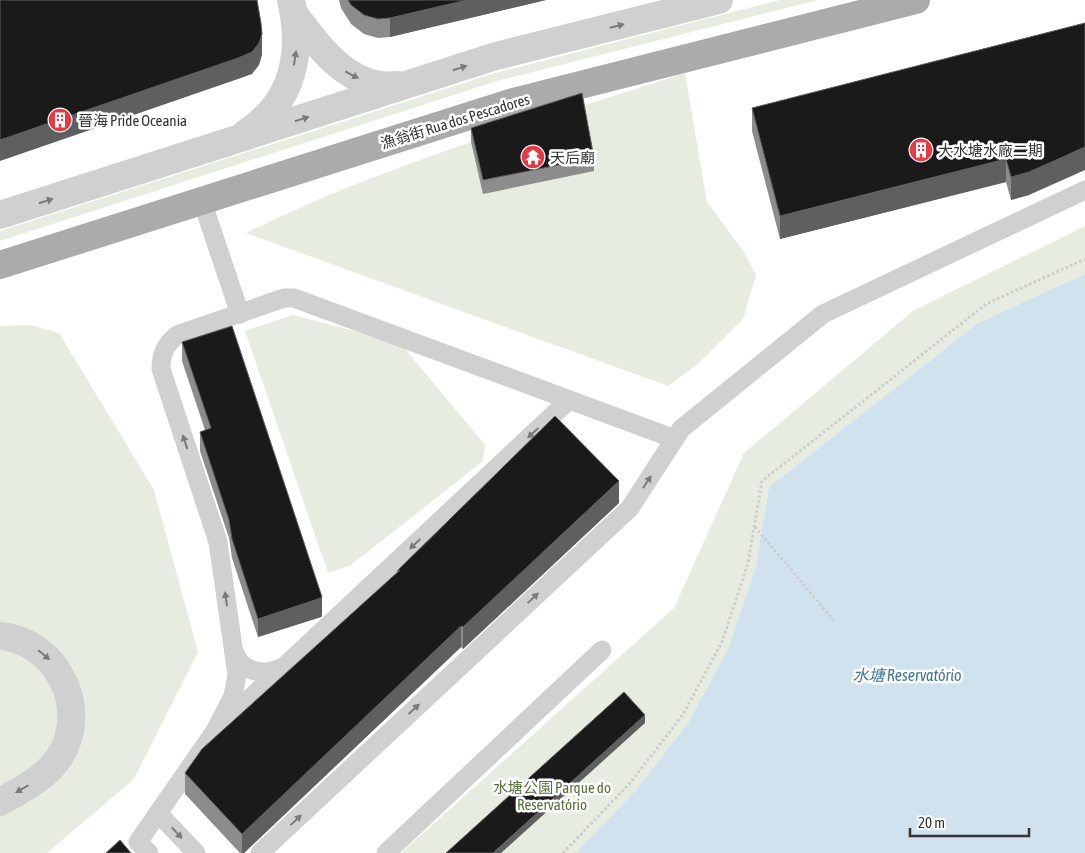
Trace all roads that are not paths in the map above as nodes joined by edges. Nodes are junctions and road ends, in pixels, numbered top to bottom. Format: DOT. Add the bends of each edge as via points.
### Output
graph roads {
  1 [pos="719,0"];
  2 [pos="916,0"];
  3 [pos="293,8"];
  4 [pos="414,83"];
  5 [pos="222,144"];
  6 [pos="1085,190"];
  7 [pos="202,201"];
  8 [pos="0,215"];
  9 [pos="0,266"];
  10 [pos="240,314"];
  11 [pos="569,400"];
  12 [pos="675,439"];
  13 [pos="0,636"];
  14 [pos="233,647"];
  15 [pos="602,650"];
  16 [pos="282,668"];
  17 [pos="215,731"];
  18 [pos="0,802"];
  19 [pos="158,813"];
  20 [pos="149,853"];
  21 [pos="196,853"];
  22 [pos="260,853"];
  23 [pos="386,853"];
  4 -- 1 [label="street, one-way" via="496,56"];
  2 -- 7 [label="main road, 漁翁街 Rua dos Pescadores" via="513,102"];
  3 -- 4 [label="street, one-way" via="324,53 346,71 380,85"];
  5 -- 3 [label="street, one-way" via="256,125 281,97 295,62 297,34"];
  5 -- 4 [label="street, one-way"];
  8 -- 5 [label="street, one-way"];
  6 -- 12 [label="lane" via="823,314 681,429"];
  7 -- 9 [label="main road, 漁翁街 Rua dos Pescadores"];
  7 -- 10 [label="lane"];
  10 -- 11 [label="lane" via="284,298 294,298"];
  14 -- 10 [label="lane, one-way" via="218,542 160,369 160,359 163,350 177,335"];
  11 -- 12 [label="lane"];
  11 -- 16 [label="lane, one-way"];
  22 -- 12 [label="lane, one-way" via="630,508"];
  13 -- 18 [label="street, one-way" via="28,644 52,663 68,690 72,721 68,739 52,766 34,782"];
  14 -- 16 [label="lane" via="250,670 271,672"];
  14 -- 17 [label="lane" via="237,674 233,696"];
  15 -- 23 [label="lane"];
  16 -- 17 [label="lane"];
  17 -- 19 [label="lane"];
  19 -- 20 [label="lane" via="138,842"];
  19 -- 21 [label="lane, one-way"];
}
